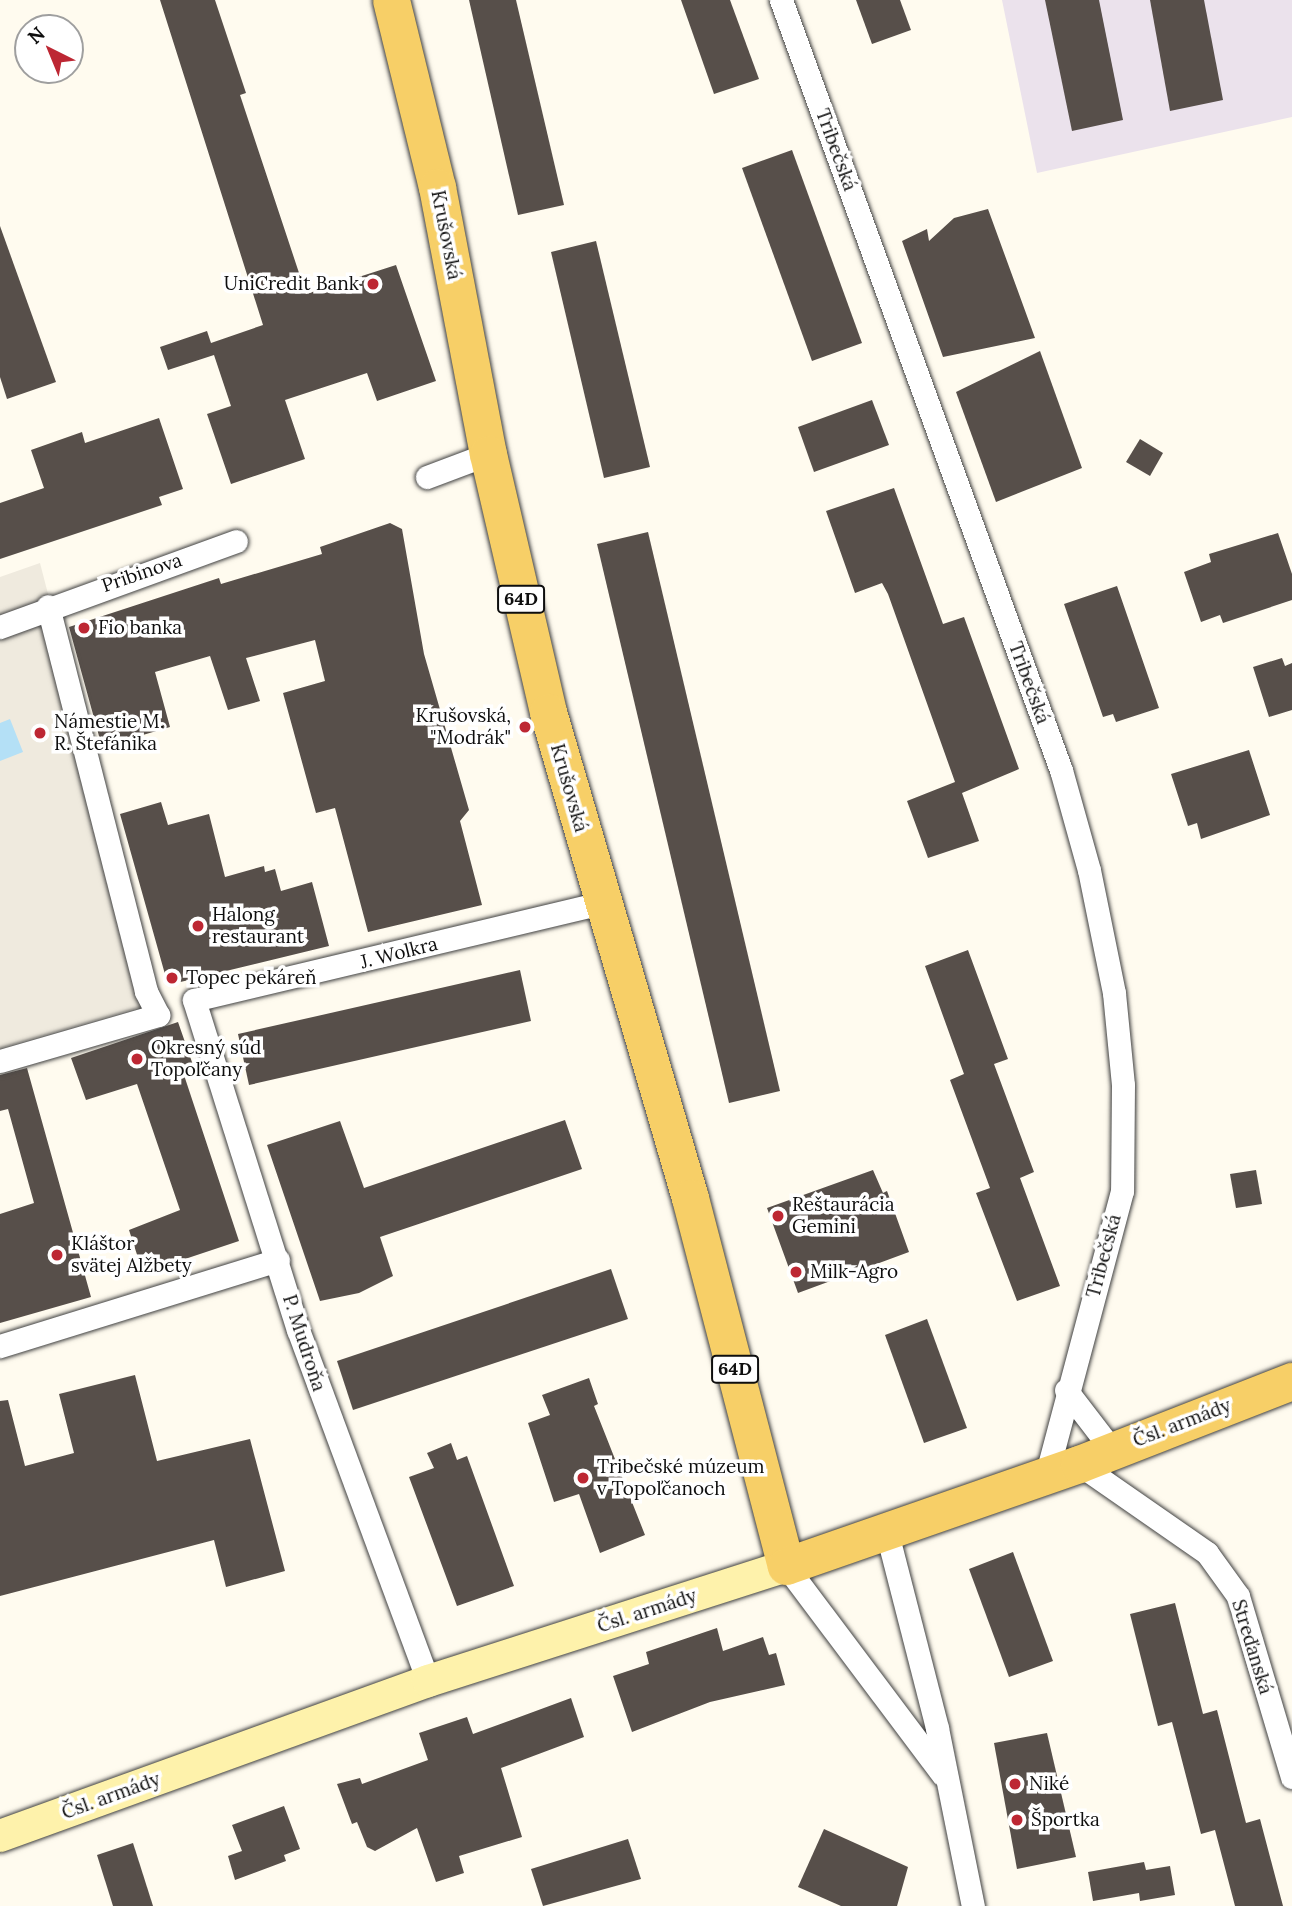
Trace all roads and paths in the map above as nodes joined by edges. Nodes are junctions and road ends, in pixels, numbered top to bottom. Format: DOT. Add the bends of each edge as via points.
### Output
graph roads {
  1 [pos="391,0"];
  2 [pos="781,0"];
  3 [pos="488,454"];
  4 [pos="428,477"];
  5 [pos="236,541"];
  6 [pos="48,606"];
  7 [pos="0,627"];
  8 [pos="602,903"];
  9 [pos="194,1000"];
  10 [pos="0,1061"];
  11 [pos="278,1260"];
  12 [pos="0,1346"];
  13 [pos="1292,1381"];
  14 [pos="1066,1390"];
  15 [pos="1079,1463"];
  16 [pos="887,1533"];
  17 [pos="786,1566"];
  18 [pos="428,1681"];
  19 [pos="943,1775"];
  20 [pos="1292,1777"];
  21 [pos="0,1836"];
  22 [pos="973,1906"];
  1 -- 3 [label="main road, Krušovská / 64D" via="436,187"];
  2 -- 14 [label="street, Tribečská" via="1061,770 1089,870 1114,993 1123,1085 1122,1191"];
  3 -- 4 [label="street"];
  3 -- 8 [label="main road, Krušovská / 64D" via="548,712"];
  5 -- 6 [label="street, Pribinova"];
  6 -- 7 [label="street"];
  6 -- 10 [label="street" via="146,991 158,1015"];
  8 -- 9 [label="street, J. Wolkra"];
  8 -- 17 [label="main road, Krušovská / 64D" via="690,1198"];
  9 -- 11 [label="street, P. Mudroňa"];
  11 -- 12 [label="street"];
  11 -- 18 [label="street, P. Mudroňa" via="342,1455"];
  13 -- 15 [label="main road, Čsl. armády"];
  14 -- 15 [label="street, Tribečská"];
  14 -- 15 [label="street"];
  15 -- 16 [label="main road, Čsl. armády"];
  15 -- 20 [label="street, Streďanská" via="1208,1553 1238,1595"];
  16 -- 17 [label="main road, Čsl. armády"];
  16 -- 19 [label="street" via="937,1728"];
  17 -- 18 [label="main road, Čsl. armády"];
  17 -- 19 [label="street"];
  18 -- 21 [label="main road, Čsl. armády"];
  19 -- 22 [label="street" via="963,1843"];
}
